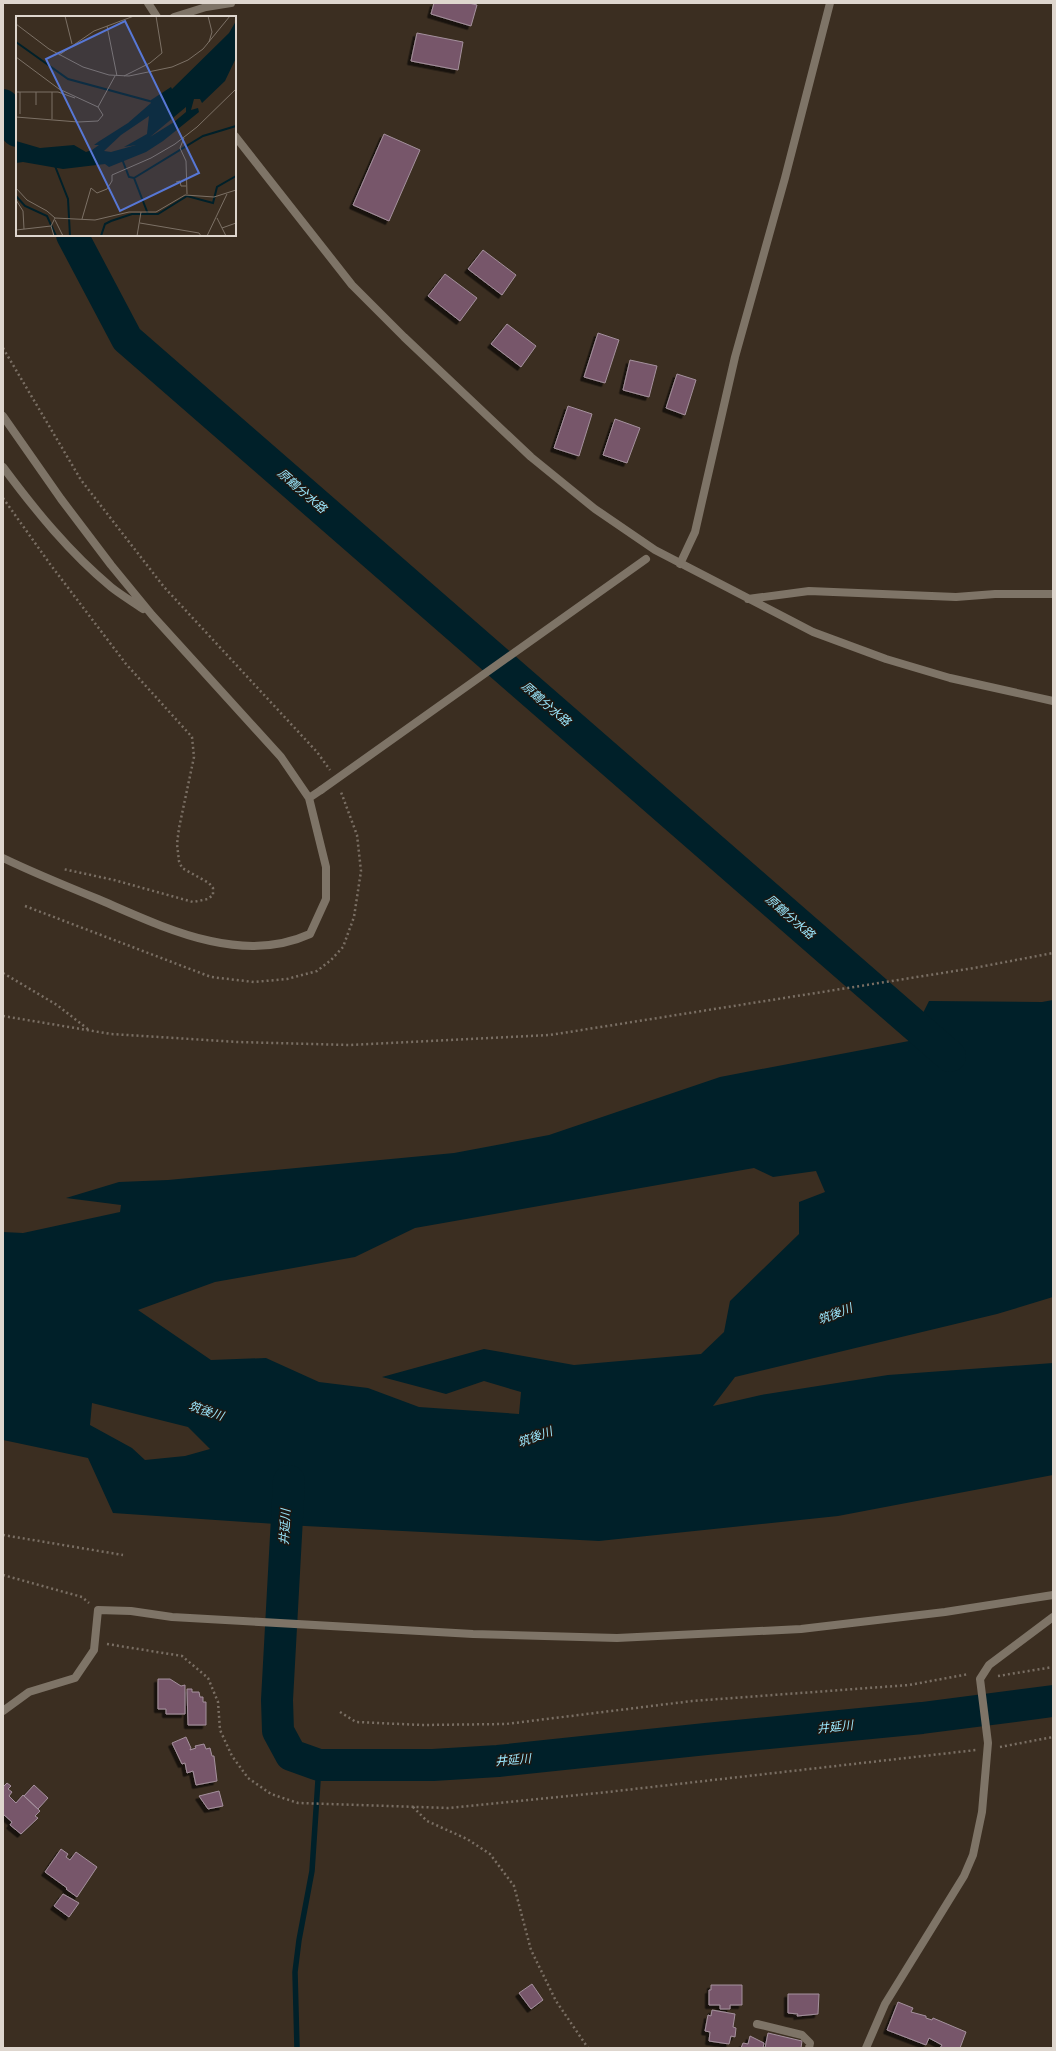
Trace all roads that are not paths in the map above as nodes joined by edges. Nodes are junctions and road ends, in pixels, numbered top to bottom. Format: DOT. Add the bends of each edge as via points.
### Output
graph roads {
  1 [pos="148,3"];
  2 [pos="230,3"];
  3 [pos="830,3"];
  4 [pos="157,16"];
  5 [pos="177,16"];
  6 [pos="236,137"];
  7 [pos="3,416"];
  8 [pos="3,467"];
  9 [pos="655,550"];
  10 [pos="680,564"];
  11 [pos="1053,594"];
  12 [pos="748,599"];
  13 [pos="152,615"];
  14 [pos="1053,701"];
  15 [pos="309,798"];
  16 [pos="3,858"];
  17 [pos="1053,1595"];
  18 [pos="1053,1617"];
  19 [pos="3,1711"];
  20 [pos="757,2024"];
  21 [pos="809,2048"];
  22 [pos="866,2048"];
  1 -- 4 [label="street"];
  2 -- 5 [label="street"];
  3 -- 10 [label="street" via="786,178 735,357 695,532"];
  6 -- 9 [label="street" via="352,284 404,337 526,453 595,509"];
  7 -- 13 [label="street" via="61,499"];
  8 -- 13 [label="street" via="35,510 79,557 112,587"];
  9 -- 10 [label="street"];
  9 -- 15 [label="street, bridge" via="646,559"];
  10 -- 12 [label="street"];
  11 -- 12 [label="street" via="956,597 809,591"];
  12 -- 14 [label="street" via="813,632 886,659 950,678"];
  13 -- 15 [label="street" via="281,758"];
  15 -- 16 [label="street" via="326,867 326,899 310,934 291,942 233,946 188,936"];
  17 -- 19 [label="street" via="945,1612 801,1629 632,1637 473,1634 172,1617 131,1611 98,1610 94,1650 75,1678 29,1692"];
  18 -- 22 [label="street" via="989,1665 980,1679 988,1746 982,1812 973,1855 964,1876 885,2004"];
  20 -- 21 [label="street" via="802,2035 810,2043"];
}
